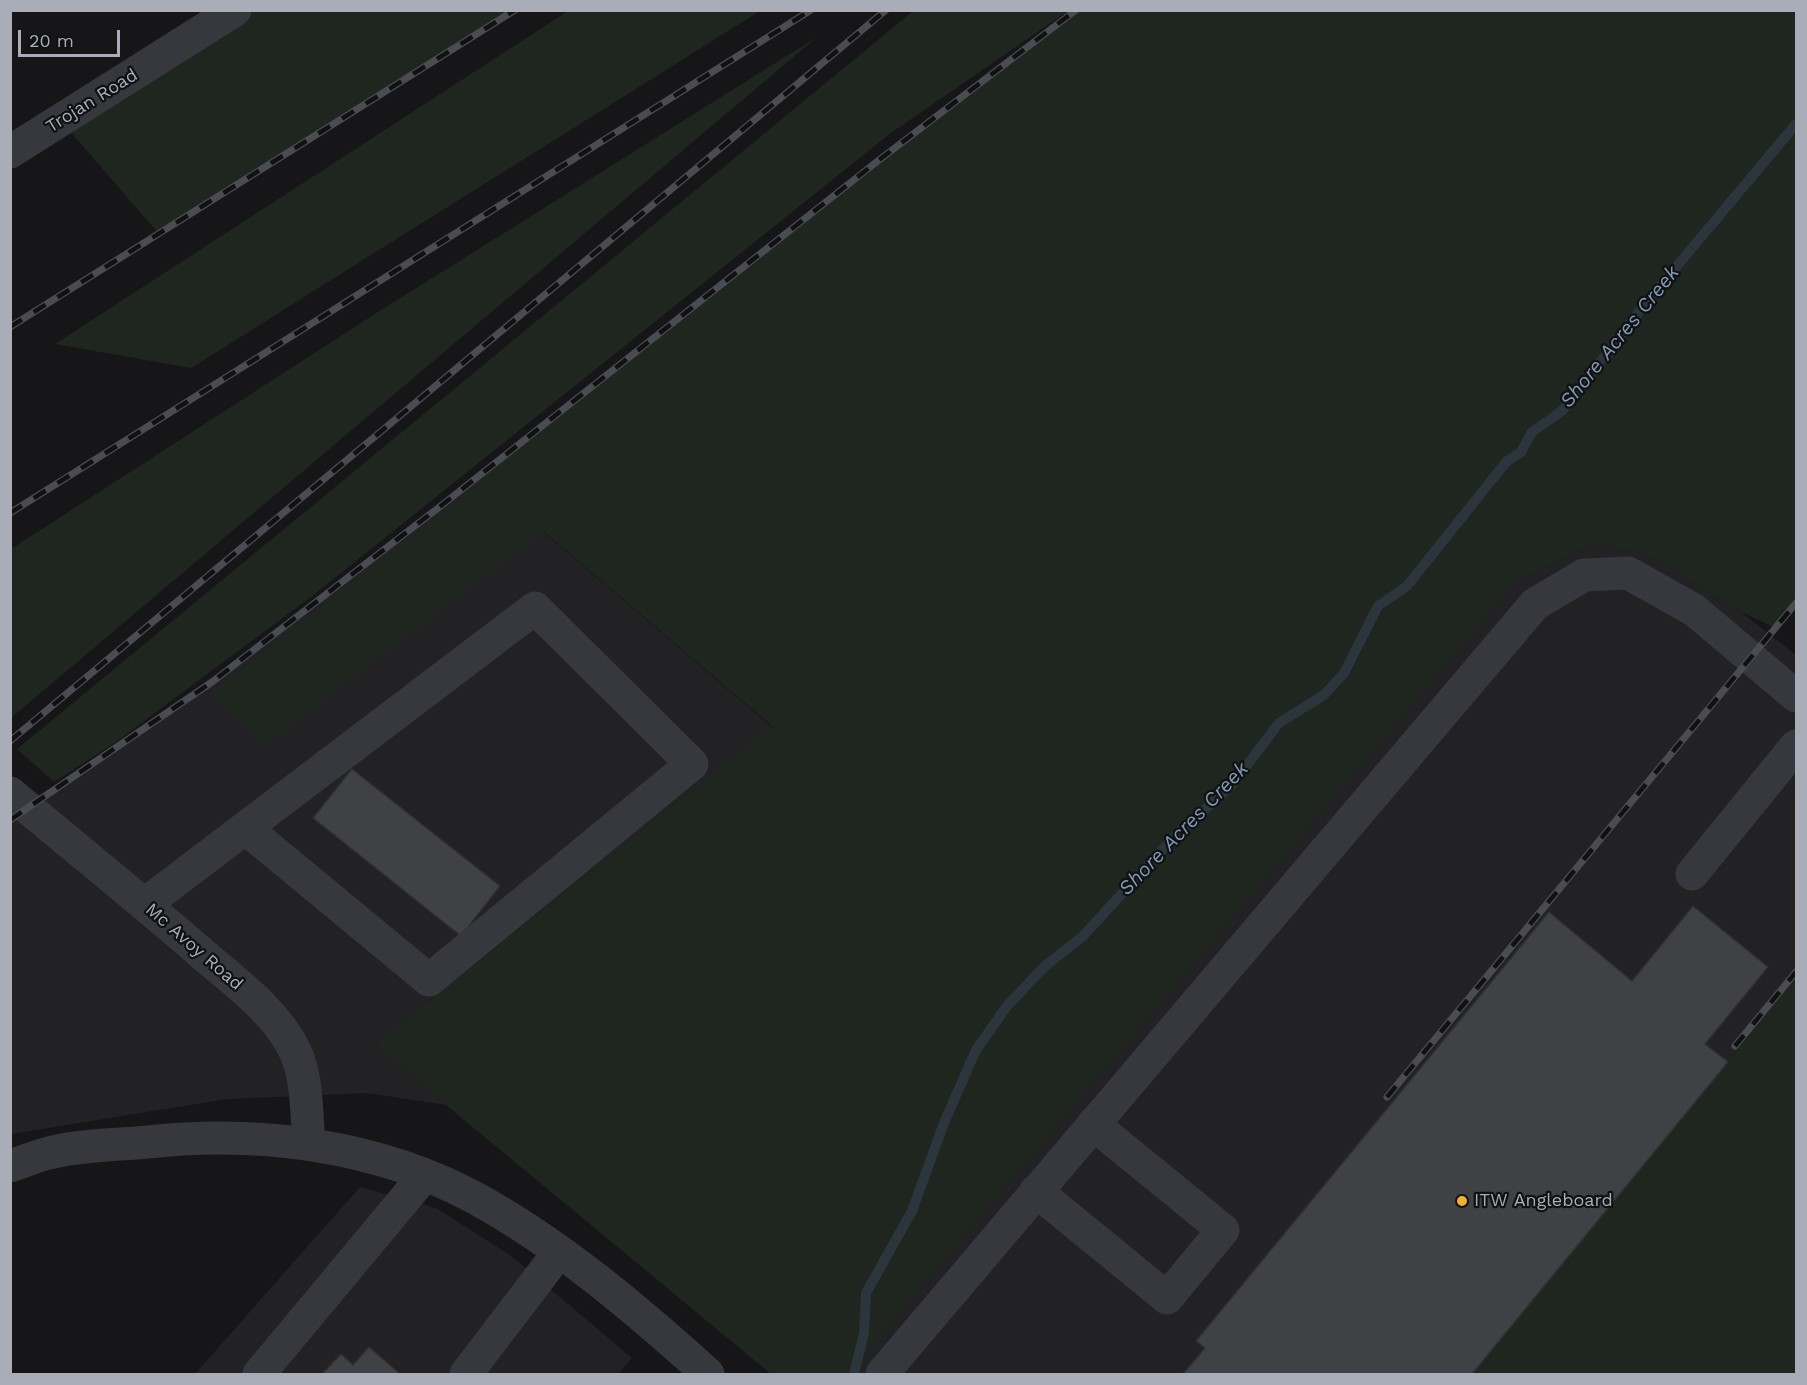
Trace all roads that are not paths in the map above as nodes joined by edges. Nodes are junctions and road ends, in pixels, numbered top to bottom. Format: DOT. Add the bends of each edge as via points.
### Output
graph roads {
  1 [pos="235,10"];
  2 [pos="10,152"];
  3 [pos="1797,696"];
  4 [pos="1797,746"];
  5 [pos="10,793"];
  6 [pos="245,828"];
  7 [pos="1692,874"];
  8 [pos="145,904"];
  9 [pos="1093,1124"];
  10 [pos="309,1143"];
  11 [pos="10,1166"];
  12 [pos="424,1176"];
  13 [pos="1036,1191"];
  14 [pos="559,1252"];
  15 [pos="674,1363"];
  16 [pos="259,1374"];
  17 [pos="466,1374"];
  18 [pos="708,1374"];
  19 [pos="882,1374"];
  1 -- 2 [label="street, Trojan Road"];
  3 -- 9 [label="street" via="1694,610 1628,573 1584,575 1535,604"];
  4 -- 7 [label="street"];
  5 -- 8 [label="street, Mc Avoy Road"];
  6 -- 6 [label="street" via="534,608 692,764 429,980"];
  6 -- 8 [label="street"];
  8 -- 10 [label="street, Mc Avoy Road" via="254,999 282,1031 294,1049 303,1077"];
  9 -- 13 [label="street"];
  9 -- 13 [label="street" via="1223,1230 1167,1298"];
  10 -- 11 [label="street" via="198,1137 50,1152"];
  10 -- 12 [label="street"];
  12 -- 14 [label="street" via="477,1199"];
  12 -- 16 [label="street"];
  13 -- 19 [label="street"];
  14 -- 15 [label="street"];
  14 -- 17 [label="street"];
  15 -- 18 [label="street"];
}
